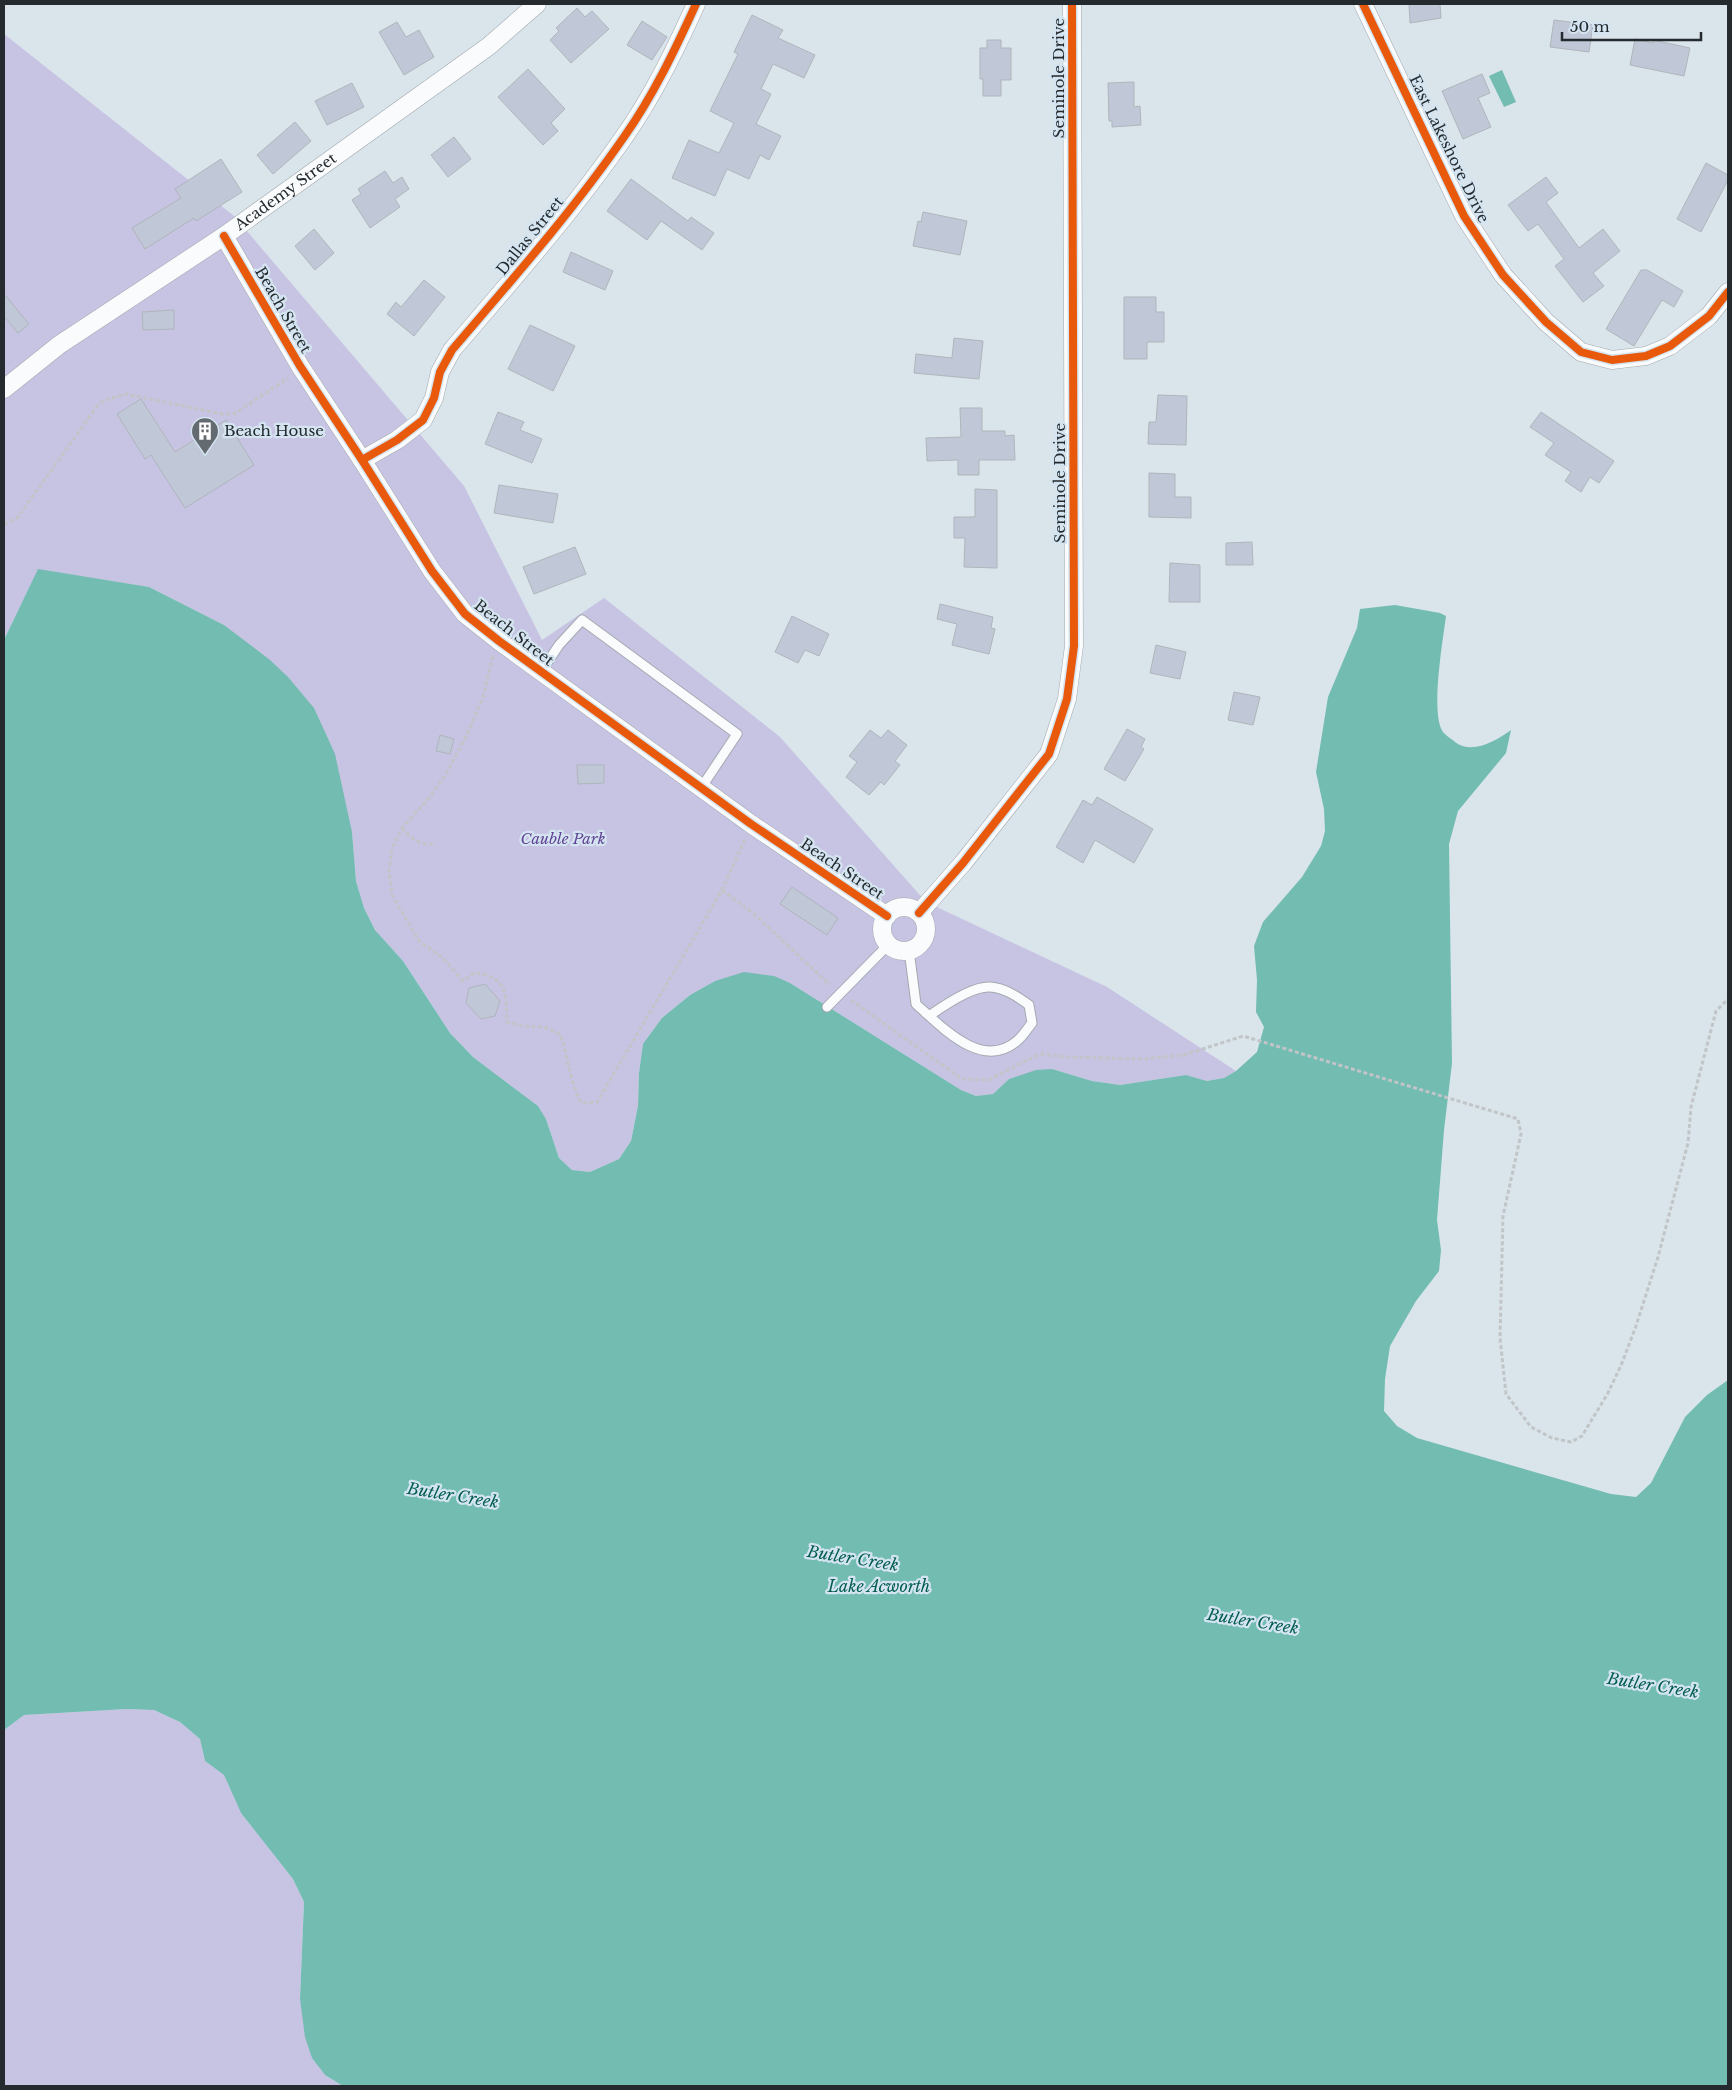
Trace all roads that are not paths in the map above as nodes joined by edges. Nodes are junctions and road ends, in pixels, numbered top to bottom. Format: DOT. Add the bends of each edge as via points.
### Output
graph roads {
  1 [pos="537,4"];
  2 [pos="696,4"];
  3 [pos="1072,4"];
  4 [pos="1363,4"];
  5 [pos="224,236"];
  6 [pos="1726,300"];
  7 [pos="4,389"];
  8 [pos="362,460"];
  9 [pos="541,672"];
  10 [pos="701,788"];
  11 [pos="919,913"];
  12 [pos="886,916"];
  13 [pos="889,944"];
  14 [pos="909,950"];
  15 [pos="828,1007"];
  16 [pos="929,1016"];
  1 -- 5 [label="street, Academy Street" via="489,46"];
  2 -- 8 [label="street, Dallas Street" via="665,69 624,137 561,221 452,350 440,372 434,398 424,420"];
  3 -- 11 [label="street, Seminole Drive" via="1074,646 1067,698 1049,754 963,864"];
  4 -- 6 [label="street, East Lakeshore Drive" via="1464,216 1502,274 1546,322 1581,352 1612,360 1646,356 1670,346"];
  5 -- 7 [label="street, Academy Street" via="59,346"];
  5 -- 8 [label="street, Beach Street" via="300,366"];
  8 -- 9 [label="street, Beach Street" via="432,571 465,614"];
  9 -- 10 [label="street, Beach Street"];
  9 -- 10 [label="lane" via="559,645 582,620 738,734"];
  10 -- 12 [label="street, Beach Street"];
  11 -- 12 [label="street" via="906,907"];
  11 -- 14 [label="street" via="926,924 924,938"];
  12 -- 13 [label="street" via="883,930"];
  13 -- 14 [label="street"];
  13 -- 15 [label="lane"];
  14 -- 16 [label="lane" via="916,1004"];
  16 -- 16 [label="lane" via="972,1048 994,1052 1016,1042 1032,1023 1030,1005 1013,994 988,987 956,998"];
}
